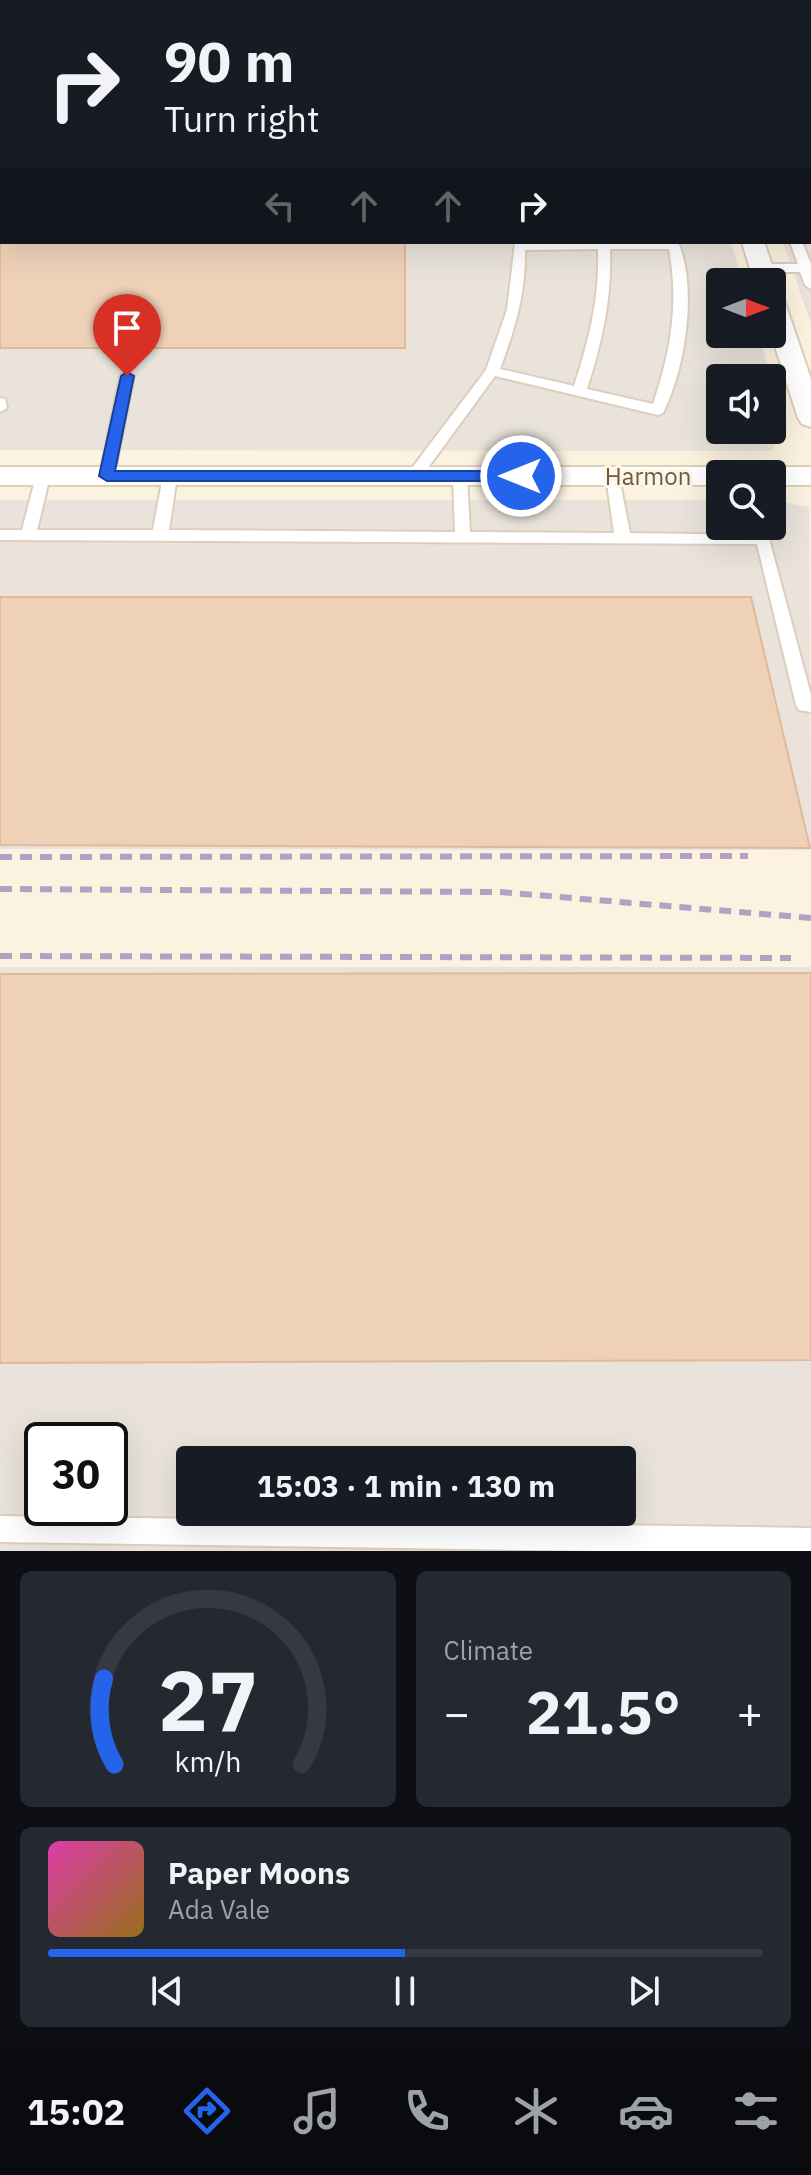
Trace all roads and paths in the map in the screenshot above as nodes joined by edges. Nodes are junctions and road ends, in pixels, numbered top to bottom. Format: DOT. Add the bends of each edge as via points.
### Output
graph roads {
  1 [pos="754,244"];
  2 [pos="797,244"];
  3 [pos="604,245"];
  4 [pos="762,268"];
  5 [pos="808,268"];
  6 [pos="786,272"];
  7 [pos="811,285"];
  8 [pos="786,336"];
  9 [pos="492,371"];
  10 [pos="127,376"];
  11 [pos="806,387"];
  12 [pos="579,392"];
  13 [pos="0,402"];
  14 [pos="0,408"];
  15 [pos="811,418"];
  16 [pos="0,476"];
  17 [pos="43,476"];
  18 [pos="107,476"];
  19 [pos="170,476"];
  20 [pos="414,476"];
  21 [pos="460,476"];
  22 [pos="613,476"];
  23 [pos="706,476"];
  24 [pos="786,476"];
  25 [pos="811,476"];
  26 [pos="0,535"];
  27 [pos="28,535"];
  28 [pos="160,536"];
  29 [pos="463,538"];
  30 [pos="623,538"];
  31 [pos="811,705"];
  32 [pos="0,1529"];
  33 [pos="811,1541"];
  1 -- 4 [label="street"];
  2 -- 5 [label="lane"];
  3 -- 9 [label="lane" via="519,246 521,280"];
  3 -- 12 [label="lane" via="607,286"];
  3 -- 12 [label="lane" via="674,245 683,312 677,351 658,410"];
  5 -- 6 [label="lane"];
  5 -- 7 [label="lane"];
  8 -- 11 [label="street"];
  9 -- 12 [label="lane"];
  9 -- 20 [label="lane"];
  10 -- 18 [label="lane"];
  11 -- 15 [label="street"];
  13 -- 14 [label="lane"];
  16 -- 17 [label="street, Harmon"];
  17 -- 18 [label="street, Harmon"];
  17 -- 27 [label="lane"];
  18 -- 19 [label="street, Harmon"];
  19 -- 20 [label="street, Harmon"];
  19 -- 28 [label="lane"];
  20 -- 21 [label="street, Harmon"];
  21 -- 22 [label="street, Harmon"];
  21 -- 29 [label="lane"];
  22 -- 23 [label="street, Harmon"];
  22 -- 30 [label="lane"];
  24 -- 25 [label="street"];
  26 -- 27 [label="lane"];
  27 -- 28 [label="lane"];
  28 -- 29 [label="lane"];
  29 -- 30 [label="lane"];
  30 -- 31 [label="lane" via="763,539 805,705"];
  32 -- 33 [label="lane"];
}
